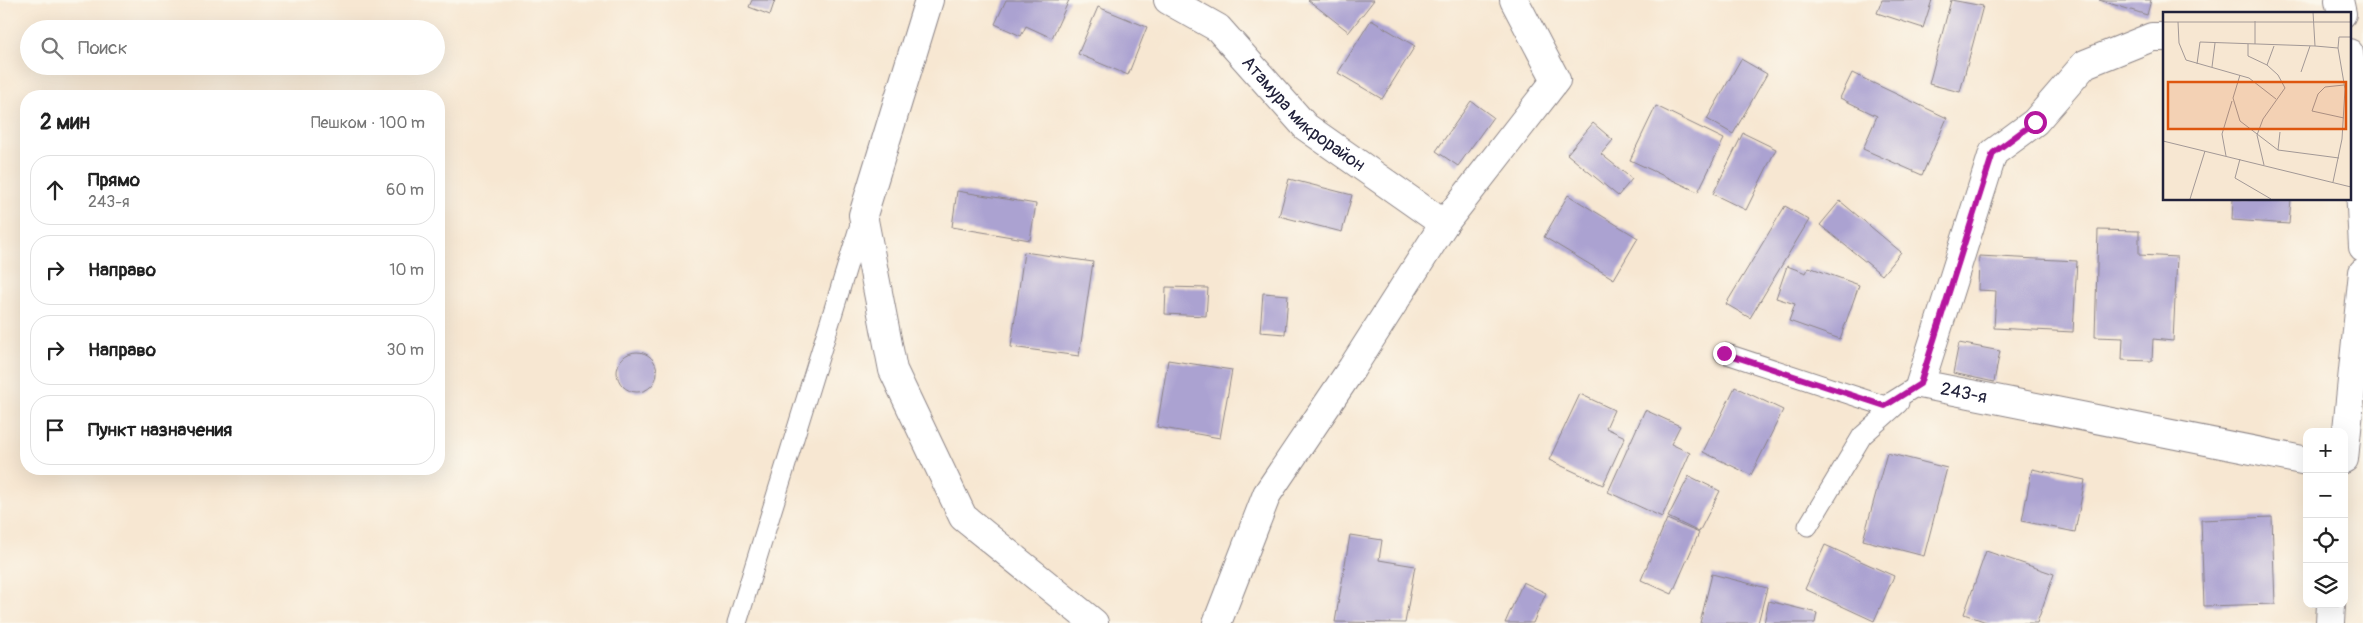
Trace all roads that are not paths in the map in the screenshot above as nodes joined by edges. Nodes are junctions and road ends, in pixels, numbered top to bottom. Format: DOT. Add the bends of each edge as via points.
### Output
graph roads {
  1 [pos="928,0"];
  2 [pos="1168,0"];
  3 [pos="1514,0"];
  4 [pos="2163,37"];
  5 [pos="2350,58"];
  6 [pos="863,215"];
  7 [pos="1444,224"];
  8 [pos="2363,247"];
  9 [pos="2363,272"];
  10 [pos="1724,353"];
  11 [pos="1920,384"];
  12 [pos="2347,428"];
  13 [pos="2303,460"];
  14 [pos="1808,526"];
  15 [pos="2331,608"];
  16 [pos="737,623"];
  17 [pos="1094,623"];
  18 [pos="1217,623"];
  19 [pos="2330,623"];
  1 -- 6 [label="street"];
  2 -- 7 [label="street, Атамура микрорайон" via="1218,28 1306,127"];
  3 -- 7 [label="street" via="1556,80"];
  4 -- 11 [label="street, 243-я" via="2152,37 2085,64 2035,122 1993,153"];
  5 -- 8 [label="street" via="2356,89"];
  6 -- 16 [label="lane"];
  6 -- 17 [label="street" via="893,370 963,517"];
  7 -- 18 [label="street" via="1267,494"];
  9 -- 12 [label="street"];
  10 -- 11 [label="lane" via="1885,406"];
  11 -- 13 [label="street, 243-я"];
  11 -- 14 [label="lane" via="1862,436"];
  15 -- 19 [label="street"];
}
